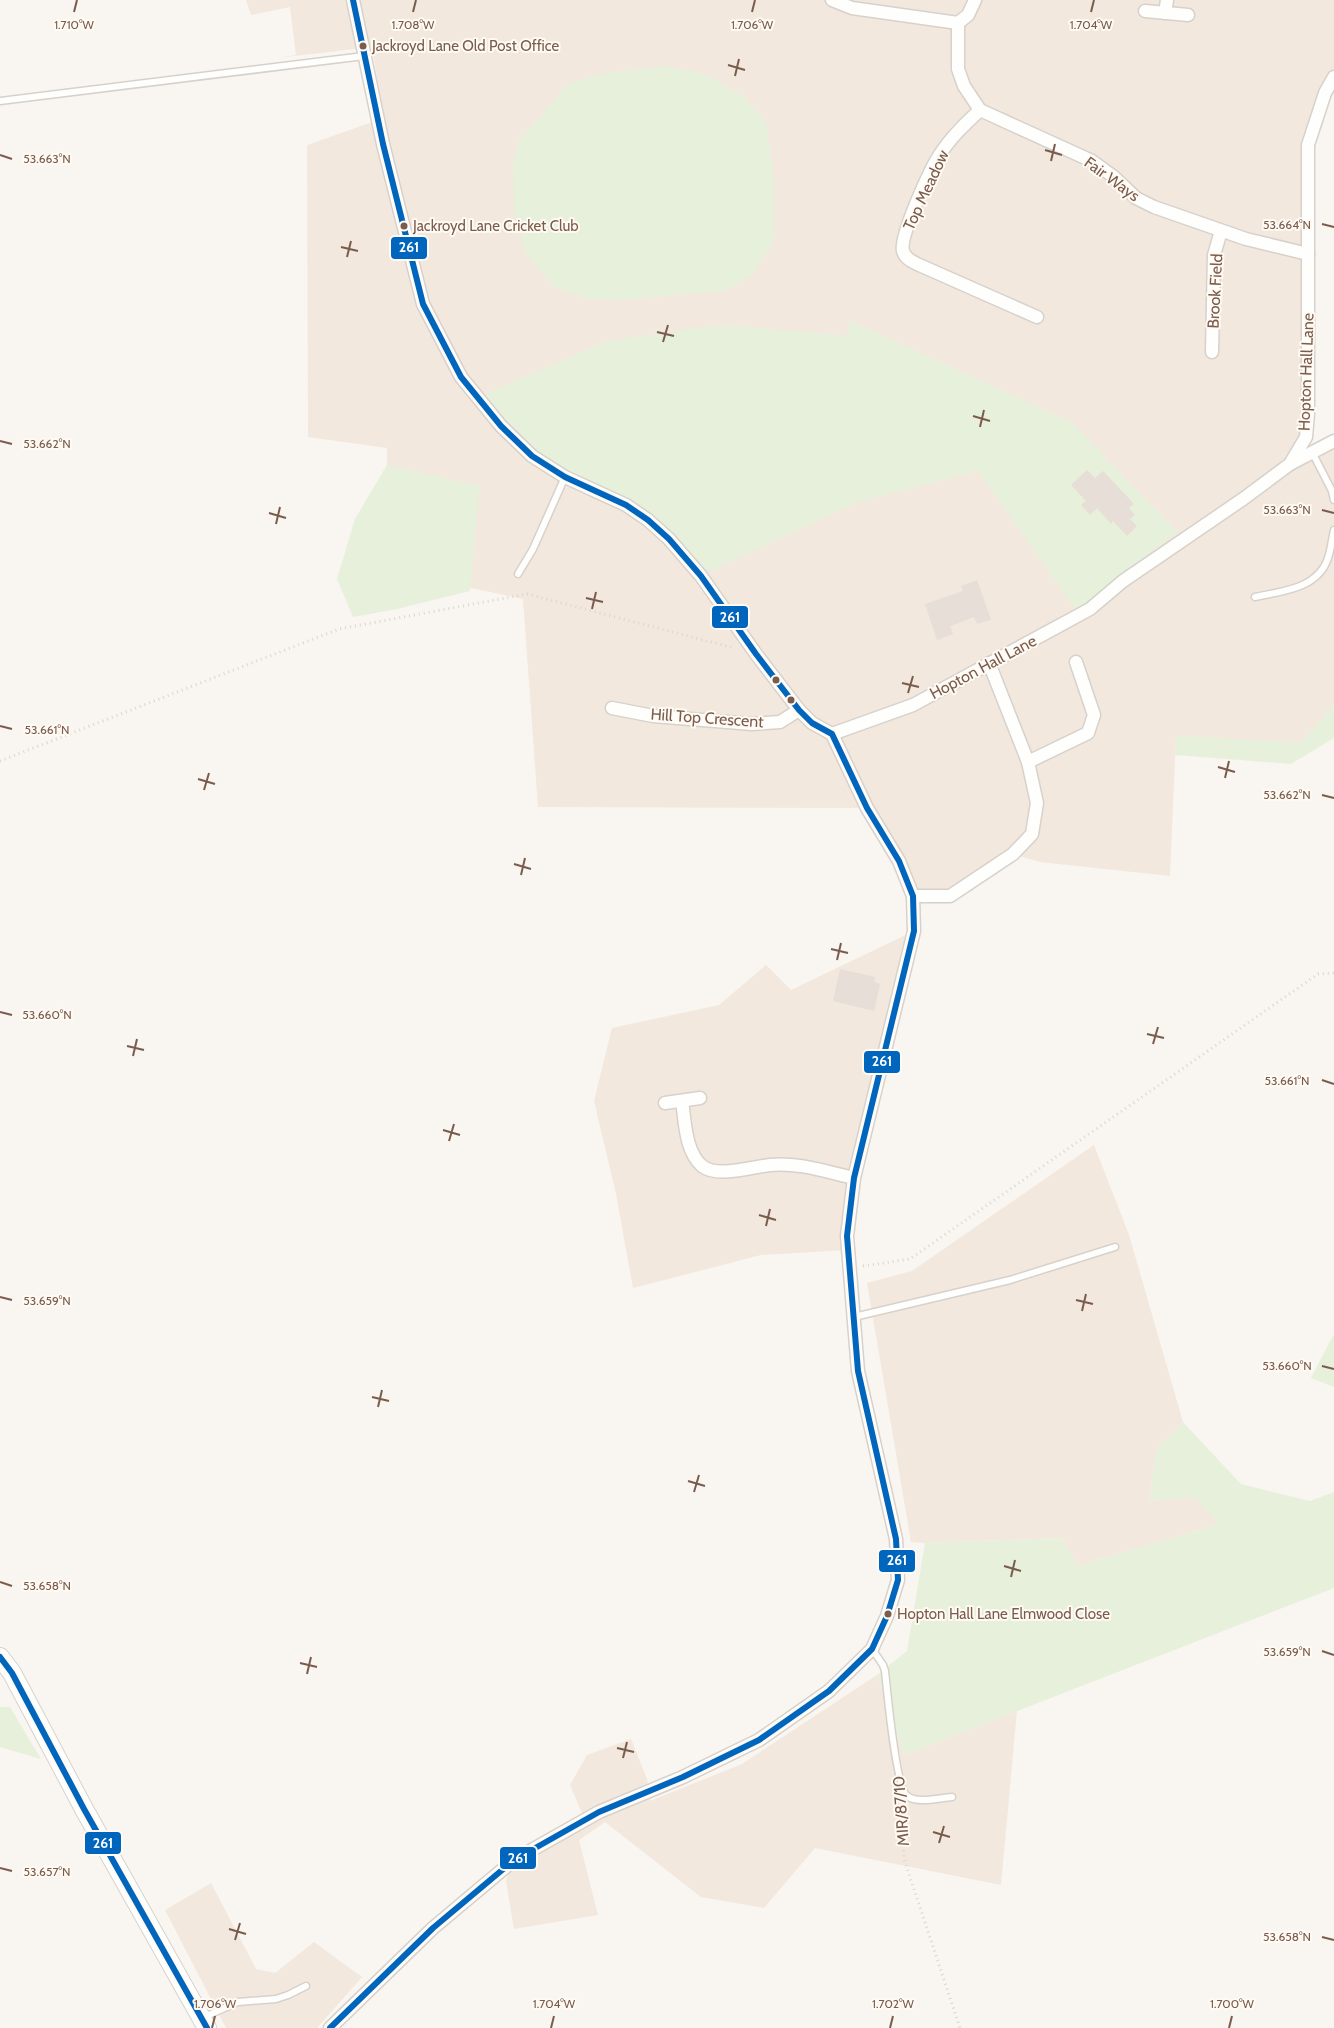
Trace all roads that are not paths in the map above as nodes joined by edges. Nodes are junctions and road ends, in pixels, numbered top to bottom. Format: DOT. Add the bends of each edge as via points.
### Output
graph roads {
  1 [pos="353,0"];
  2 [pos="832,0"];
  3 [pos="976,0"];
  4 [pos="1166,6"];
  5 [pos="1145,11"];
  6 [pos="1188,15"];
  7 [pos="958,23"];
  8 [pos="364,56"];
  9 [pos="1334,77"];
  10 [pos="0,101"];
  11 [pos="980,110"];
  12 [pos="1221,230"];
  13 [pos="1308,254"];
  14 [pos="1037,317"];
  15 [pos="1212,352"];
  16 [pos="1334,441"];
  17 [pos="1312,452"];
  18 [pos="1290,464"];
  19 [pos="565,477"];
  20 [pos="1334,500"];
  21 [pos="1334,530"];
  22 [pos="518,574"];
  23 [pos="1255,597"];
  24 [pos="1076,662"];
  25 [pos="989,663"];
  26 [pos="612,708"];
  27 [pos="799,710"];
  28 [pos="832,734"];
  29 [pos="1028,762"];
  30 [pos="913,896"];
  31 [pos="700,1098"];
  32 [pos="682,1101"];
  33 [pos="665,1103"];
  34 [pos="854,1178"];
  35 [pos="1115,1247"];
  36 [pos="854,1318"];
  37 [pos="872,1649"];
  38 [pos="0,1656"];
  39 [pos="952,1797"];
  40 [pos="306,1986"];
  41 [pos="204,2023"];
  42 [pos="330,2028"];
  1 -- 8 [label="street"];
  2 -- 7 [label="street" via="852,8"];
  3 -- 7 [label="street" via="968,15"];
  4 -- 5 [label="street"];
  4 -- 6 [label="street"];
  7 -- 11 [label="street" via="958,68 964,86"];
  8 -- 10 [label="lane"];
  8 -- 19 [label="street" via="422,304 461,377 476,397 532,456"];
  9 -- 13 [label="street, Hopton Hall Lane" via="1308,145"];
  11 -- 12 [label="street, Fair Ways" via="1092,161 1136,198 1154,208"];
  11 -- 14 [label="street, Top Meadow" via="939,156 904,237 904,254 917,264"];
  12 -- 13 [label="street, Fair Ways"];
  12 -- 15 [label="street, Brook Field" via="1214,255"];
  13 -- 18 [label="street, Hopton Hall Lane" via="1308,414 1306,437"];
  16 -- 17 [label="street"];
  17 -- 18 [label="street"];
  17 -- 20 [label="lane"];
  18 -- 25 [label="street, Hopton Hall Lane" via="1090,609"];
  19 -- 22 [label="lane" via="533,549"];
  19 -- 27 [label="street" via="626,505 669,539 701,576"];
  21 -- 23 [label="lane" via="1328,558 1312,581"];
  24 -- 29 [label="street" via="1094,715 1088,733"];
  25 -- 28 [label="street, Hopton Hall Lane" via="913,705"];
  25 -- 29 [label="street"];
  26 -- 27 [label="street, Hill Top Crescent" via="653,716 752,724 780,722"];
  27 -- 28 [label="street" via="812,723"];
  28 -- 30 [label="street" via="866,808 899,861"];
  29 -- 30 [label="street" via="1037,803 1032,834 1012,854 950,896"];
  30 -- 34 [label="street" via="914,931"];
  31 -- 32 [label="street"];
  32 -- 33 [label="street"];
  32 -- 34 [label="street" via="690,1149 704,1167 718,1172 791,1165"];
  34 -- 36 [label="street" via="847,1236"];
  35 -- 36 [label="lane" via="1010,1280"];
  36 -- 37 [label="street" via="858,1371 896,1540 898,1580"];
  37 -- 39 [label="lane, MIR/87/10" via="885,1671 902,1792 922,1800"];
  37 -- 42 [label="street" via="829,1691 760,1740 599,1812 514,1860 433,1928"];
  38 -- 41 [label="main road"];
  40 -- 41 [label="lane" via="276,1999 238,2002"];
}
